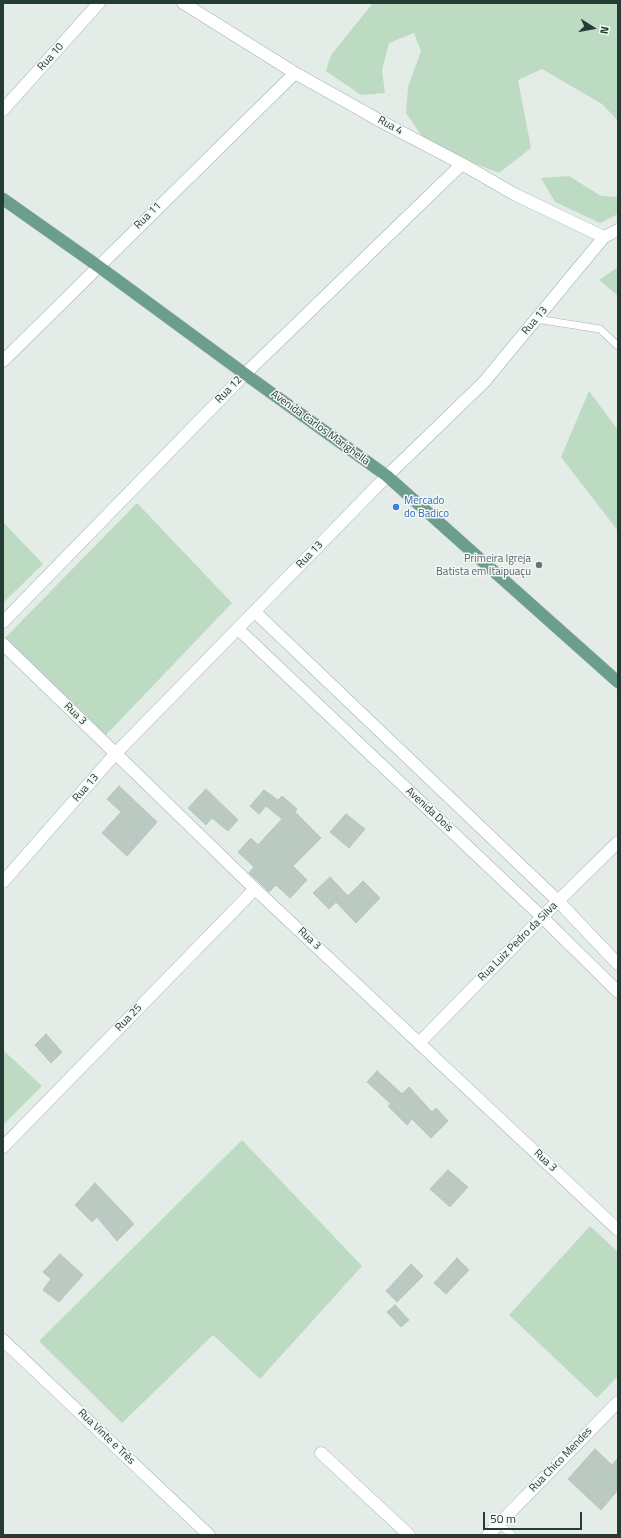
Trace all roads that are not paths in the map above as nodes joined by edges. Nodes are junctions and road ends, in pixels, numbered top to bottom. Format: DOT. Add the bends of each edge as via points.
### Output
graph roads {
  1 [pos="99,3"];
  2 [pos="184,3"];
  3 [pos="295,73"];
  4 [pos="3,110"];
  5 [pos="462,164"];
  6 [pos="3,199"];
  7 [pos="618,230"];
  8 [pos="604,237"];
  9 [pos="98,266"];
  10 [pos="536,319"];
  11 [pos="618,346"];
  12 [pos="3,361"];
  13 [pos="245,374"];
  14 [pos="387,476"];
  15 [pos="255,612"];
  16 [pos="3,622"];
  17 [pos="238,629"];
  18 [pos="3,644"];
  19 [pos="618,682"];
  20 [pos="116,754"];
  21 [pos="618,842"];
  22 [pos="3,882"];
  23 [pos="255,889"];
  24 [pos="558,901"];
  25 [pos="542,917"];
  26 [pos="618,964"];
  27 [pos="618,992"];
  28 [pos="419,1043"];
  29 [pos="3,1147"];
  30 [pos="618,1230"];
  31 [pos="3,1340"];
  32 [pos="618,1402"];
  33 [pos="322,1454"];
  34 [pos="499,1524"];
  35 [pos="209,1535"];
  36 [pos="409,1535"];
  37 [pos="488,1535"];
  38 [pos="512,1535"];
  1 -- 4 [label="street, Rua 10"];
  2 -- 3 [label="street, Rua 4"];
  3 -- 5 [label="street, Rua 4"];
  3 -- 9 [label="street, Rua 11"];
  5 -- 8 [label="street, Rua 4" via="516,195"];
  5 -- 13 [label="street, Rua 12"];
  6 -- 9 [label="main road, Avenida Carlos Marighella"];
  7 -- 8 [label="street, Rua 13"];
  8 -- 10 [label="street, Rua 13"];
  9 -- 12 [label="street, Rua 11"];
  9 -- 13 [label="main road, Avenida Carlos Marighella"];
  10 -- 11 [label="lane" via="600,329"];
  10 -- 14 [label="street, Rua 13" via="484,382"];
  13 -- 14 [label="main road, Avenida Carlos Marighella"];
  13 -- 16 [label="street, Rua 12"];
  14 -- 15 [label="street, Rua 13"];
  14 -- 19 [label="main road, Avenida Carlos Marighella"];
  15 -- 17 [label="street, Rua 13"];
  15 -- 24 [label="street, Avenida Dois"];
  17 -- 20 [label="street, Rua 13"];
  17 -- 25 [label="street, Avenida Dois"];
  18 -- 20 [label="street, Rua 3"];
  20 -- 22 [label="street, Rua 13"];
  20 -- 23 [label="street, Rua 3"];
  21 -- 24 [label="street, Rua Luiz Pedro da Silva"];
  23 -- 28 [label="street, Rua 3"];
  23 -- 29 [label="street, Rua 25"];
  24 -- 25 [label="street, Rua Luiz Pedro da Silva"];
  24 -- 26 [label="street, Avenida Dois"];
  25 -- 27 [label="street, Avenida Dois"];
  25 -- 28 [label="street, Rua Luiz Pedro da Silva"];
  28 -- 30 [label="street, Rua 3"];
  31 -- 35 [label="street, Rua Vinte e Três"];
  32 -- 34 [label="street, Rua Chico Mendes"];
  33 -- 36 [label="street"];
  34 -- 37 [label="street, Rua Chico Mendes"];
  34 -- 38 [label="lane"];
}
